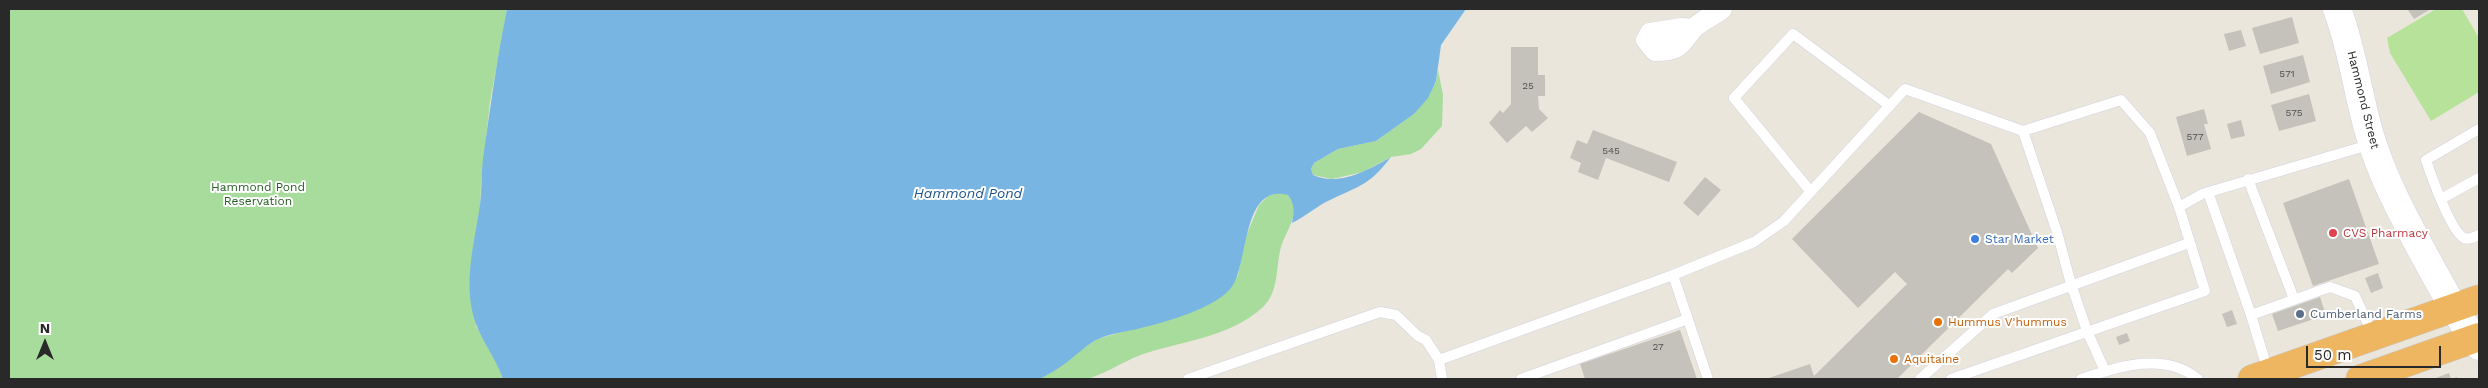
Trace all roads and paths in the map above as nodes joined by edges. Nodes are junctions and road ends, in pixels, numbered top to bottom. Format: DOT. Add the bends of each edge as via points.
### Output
graph roads {
  1 [pos="1722,9"];
  2 [pos="2337,9"];
  3 [pos="1693,29"];
  4 [pos="1890,106"];
  5 [pos="2479,129"];
  6 [pos="2023,131"];
  7 [pos="2373,144"];
  8 [pos="2479,178"];
  9 [pos="2248,179"];
  10 [pos="1811,192"];
  11 [pos="2208,192"];
  12 [pos="2441,199"];
  13 [pos="2179,207"];
  14 [pos="2479,235"];
  15 [pos="2189,243"];
  16 [pos="1673,275"];
  17 [pos="2071,284"];
  18 [pos="2294,299"];
  19 [pos="2479,299"];
  20 [pos="2454,308"];
  21 [pos="2251,314"];
  22 [pos="1688,319"];
  23 [pos="2087,331"];
  24 [pos="2373,336"];
  25 [pos="2478,341"];
  26 [pos="1438,360"];
  27 [pos="2105,371"];
  28 [pos="2390,374"];
  29 [pos="2260,376"];
  30 [pos="1188,379"];
  31 [pos="1442,379"];
  32 [pos="1521,379"];
  33 [pos="1708,379"];
  34 [pos="1920,379"];
  35 [pos="1951,379"];
  36 [pos="2081,379"];
  37 [pos="2198,379"];
  38 [pos="2360,379"];
  1 -- 3 [label="street"];
  2 -- 7 [label="street, Hammond Street"];
  4 -- 6 [label="lane" via="1905,89"];
  4 -- 10 [label="lane"];
  4 -- 10 [label="lane" via="1793,34 1734,98"];
  5 -- 12 [label="lane" via="2426,160"];
  6 -- 13 [label="lane" via="2121,100 2150,133"];
  6 -- 17 [label="lane" via="2058,232"];
  7 -- 9 [label="lane"];
  7 -- 20 [label="street, Hammond Street" via="2398,206"];
  8 -- 12 [label="lane"];
  9 -- 11 [label="lane"];
  9 -- 18 [label="lane"];
  10 -- 16 [label="lane" via="1770,232 1738,249"];
  11 -- 13 [label="lane"];
  11 -- 21 [label="lane"];
  12 -- 14 [label="lane" via="2460,235 2468,239"];
  13 -- 15 [label="lane"];
  15 -- 17 [label="lane"];
  15 -- 23 [label="lane" via="2204,291"];
  16 -- 22 [label="lane"];
  16 -- 26 [label="lane"];
  17 -- 23 [label="lane"];
  17 -- 34 [label="lane" via="1993,314"];
  18 -- 21 [label="lane"];
  18 -- 24 [label="lane" via="2330,287 2355,296"];
  19 -- 20 [label="highway"];
  20 -- 24 [label="highway"];
  20 -- 25 [label="street, Hammond Street"];
  21 -- 29 [label="lane"];
  22 -- 32 [label="lane"];
  22 -- 33 [label="lane"];
  23 -- 27 [label="lane"];
  23 -- 35 [label="lane"];
  24 -- 29 [label="highway"];
  25 -- 28 [label="highway"];
  26 -- 30 [label="lane" via="1426,340 1396,316 1380,312"];
  26 -- 31 [label="lane"];
  27 -- 36 [label="lane"];
  27 -- 37 [label="lane" via="2125,365 2152,364 2180,369"];
  28 -- 38 [label="highway"];
}
